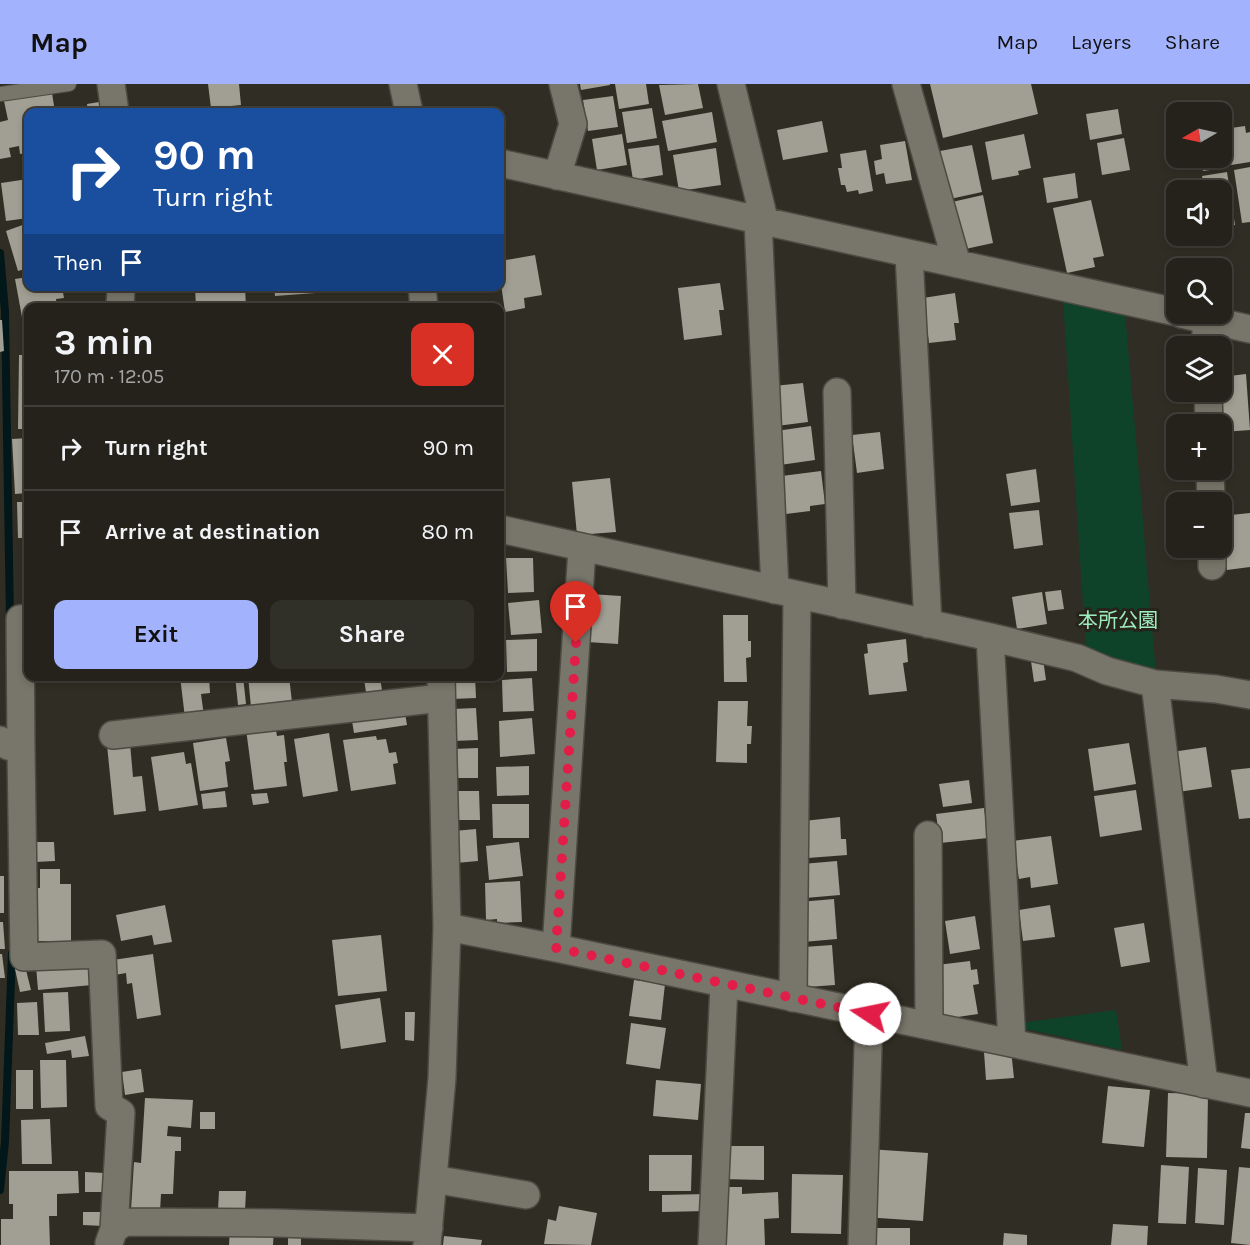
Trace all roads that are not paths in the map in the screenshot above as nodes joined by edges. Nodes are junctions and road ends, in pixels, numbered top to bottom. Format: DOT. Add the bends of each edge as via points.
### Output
graph roads {
  1 [pos="69,84"];
  2 [pos="111,84"];
  3 [pos="403,84"];
  4 [pos="563,84"];
  5 [pos="731,84"];
  6 [pos="906,84"];
  7 [pos="0,94"];
  8 [pos="114,108"];
  9 [pos="408,108"];
  10 [pos="504,164"];
  11 [pos="557,176"];
  12 [pos="762,222"];
  13 [pos="909,254"];
  14 [pos="957,264"];
  15 [pos="1166,310"];
  16 [pos="1228,324"];
  17 [pos="1250,329"];
  18 [pos="837,392"];
  19 [pos="504,530"];
  20 [pos="582,549"];
  21 [pos="786,593"];
  22 [pos="842,605"];
  23 [pos="24,618"];
  24 [pos="928,624"];
  25 [pos="990,637"];
  26 [pos="1155,684"];
  27 [pos="441,687"];
  28 [pos="1250,695"];
  29 [pos="113,735"];
  30 [pos="12,746"];
  31 [pos="928,836"];
  32 [pos="447,927"];
  33 [pos="556,948"];
  34 [pos="724,985"];
  35 [pos="793,999"];
  36 [pos="870,1014"];
  37 [pos="929,1026"];
  38 [pos="1012,1042"];
  39 [pos="1204,1084"];
  40 [pos="1250,1093"];
  41 [pos="433,1179"];
  42 [pos="525,1195"];
  43 [pos="428,1236"];
  44 [pos="111,1237"];
  45 [pos="712,1245"];
  46 [pos="862,1245"];
  1 -- 7 [label="lane"];
  2 -- 8 [label="street"];
  3 -- 9 [label="street"];
  4 -- 11 [label="street" via="573,124"];
  5 -- 12 [label="street"];
  6 -- 14 [label="street"];
  10 -- 11 [label="street"];
  11 -- 12 [label="street"];
  12 -- 13 [label="street"];
  12 -- 21 [label="street"];
  13 -- 14 [label="street"];
  13 -- 24 [label="street"];
  14 -- 15 [label="street"];
  16 -- 17 [label="street"];
  18 -- 22 [label="street"];
  19 -- 20 [label="street"];
  20 -- 21 [label="street"];
  20 -- 33 [label="street"];
  21 -- 22 [label="street"];
  21 -- 35 [label="street"];
  22 -- 24 [label="street"];
  23 -- 30 [label="street" via="20,619"];
  24 -- 25 [label="street"];
  25 -- 26 [label="street" via="1077,658"];
  25 -- 38 [label="street"];
  26 -- 28 [label="street"];
  26 -- 39 [label="street"];
  27 -- 29 [label="street"];
  27 -- 32 [label="street"];
  30 -- 44 [label="street" via="24,957 102,954 109,1106 121,1113"];
  31 -- 37 [label="street"];
  32 -- 33 [label="street"];
  32 -- 41 [label="street" via="442,1078"];
  33 -- 34 [label="street"];
  34 -- 35 [label="street"];
  34 -- 45 [label="street"];
  35 -- 36 [label="street"];
  36 -- 37 [label="street"];
  36 -- 46 [label="street"];
  37 -- 38 [label="street"];
  38 -- 39 [label="street"];
  39 -- 40 [label="street"];
  41 -- 42 [label="street"];
  41 -- 43 [label="street"];
  43 -- 44 [label="street" via="277,1223 125,1222"];
}
